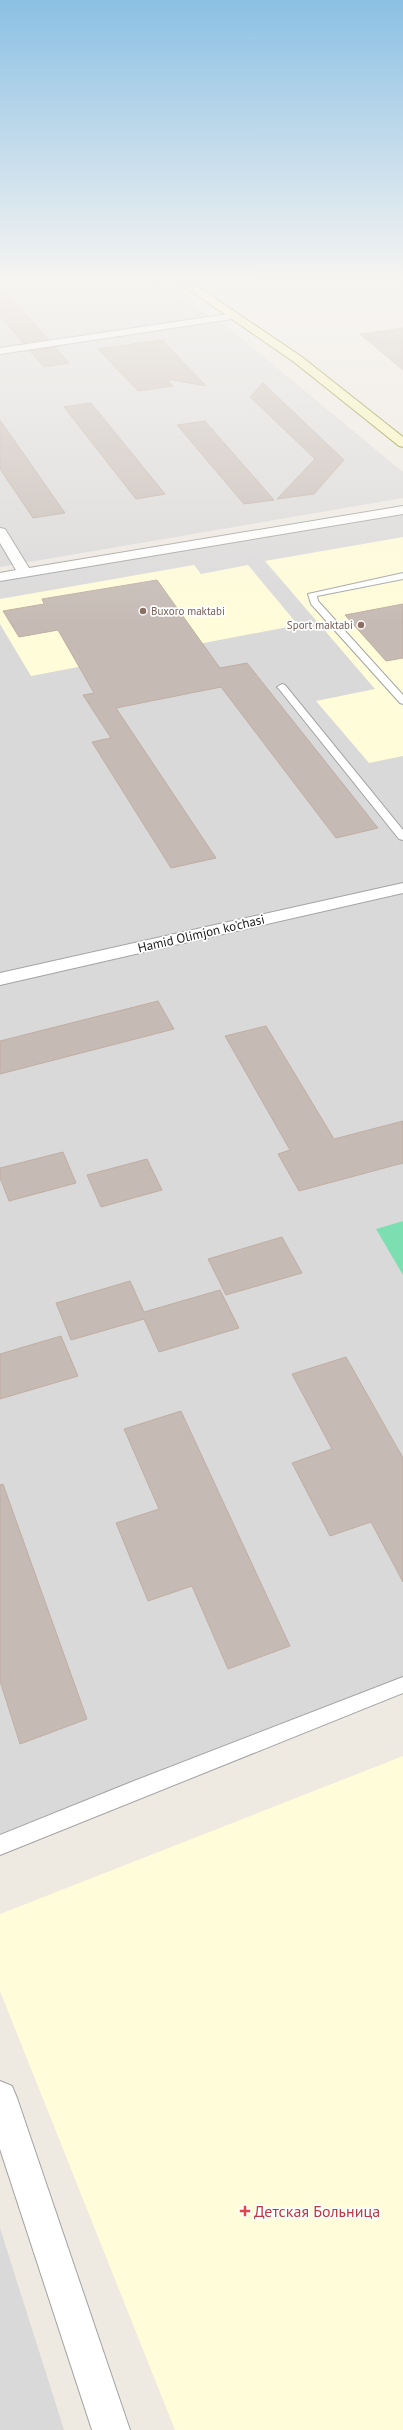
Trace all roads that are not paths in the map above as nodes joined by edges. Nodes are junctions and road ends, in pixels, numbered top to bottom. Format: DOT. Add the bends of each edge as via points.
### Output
graph roads {
  1 [pos="345,397"];
  2 [pos="403,443"];
  3 [pos="403,510"];
  4 [pos="0,532"];
  5 [pos="25,573"];
  6 [pos="403,576"];
  7 [pos="0,577"];
  8 [pos="403,686"];
  9 [pos="282,687"];
  10 [pos="392,688"];
  11 [pos="403,701"];
  12 [pos="403,837"];
  13 [pos="403,888"];
  14 [pos="0,979"];
  15 [pos="403,1685"];
  16 [pos="0,1845"];
  17 [pos="0,2098"];
  18 [pos="111,2430"];
  1 -- 2 [label="main road"];
  3 -- 5 [label="street"];
  4 -- 5 [label="street"];
  5 -- 7 [label="street"];
  6 -- 10 [label="lane" via="312,594 314,602"];
  8 -- 10 [label="lane"];
  9 -- 12 [label="lane"];
  10 -- 11 [label="lane"];
  13 -- 14 [label="street, Hamid Olimjon ko'chasi"];
  15 -- 16 [label="lane"];
  17 -- 18 [label="street"];
}
